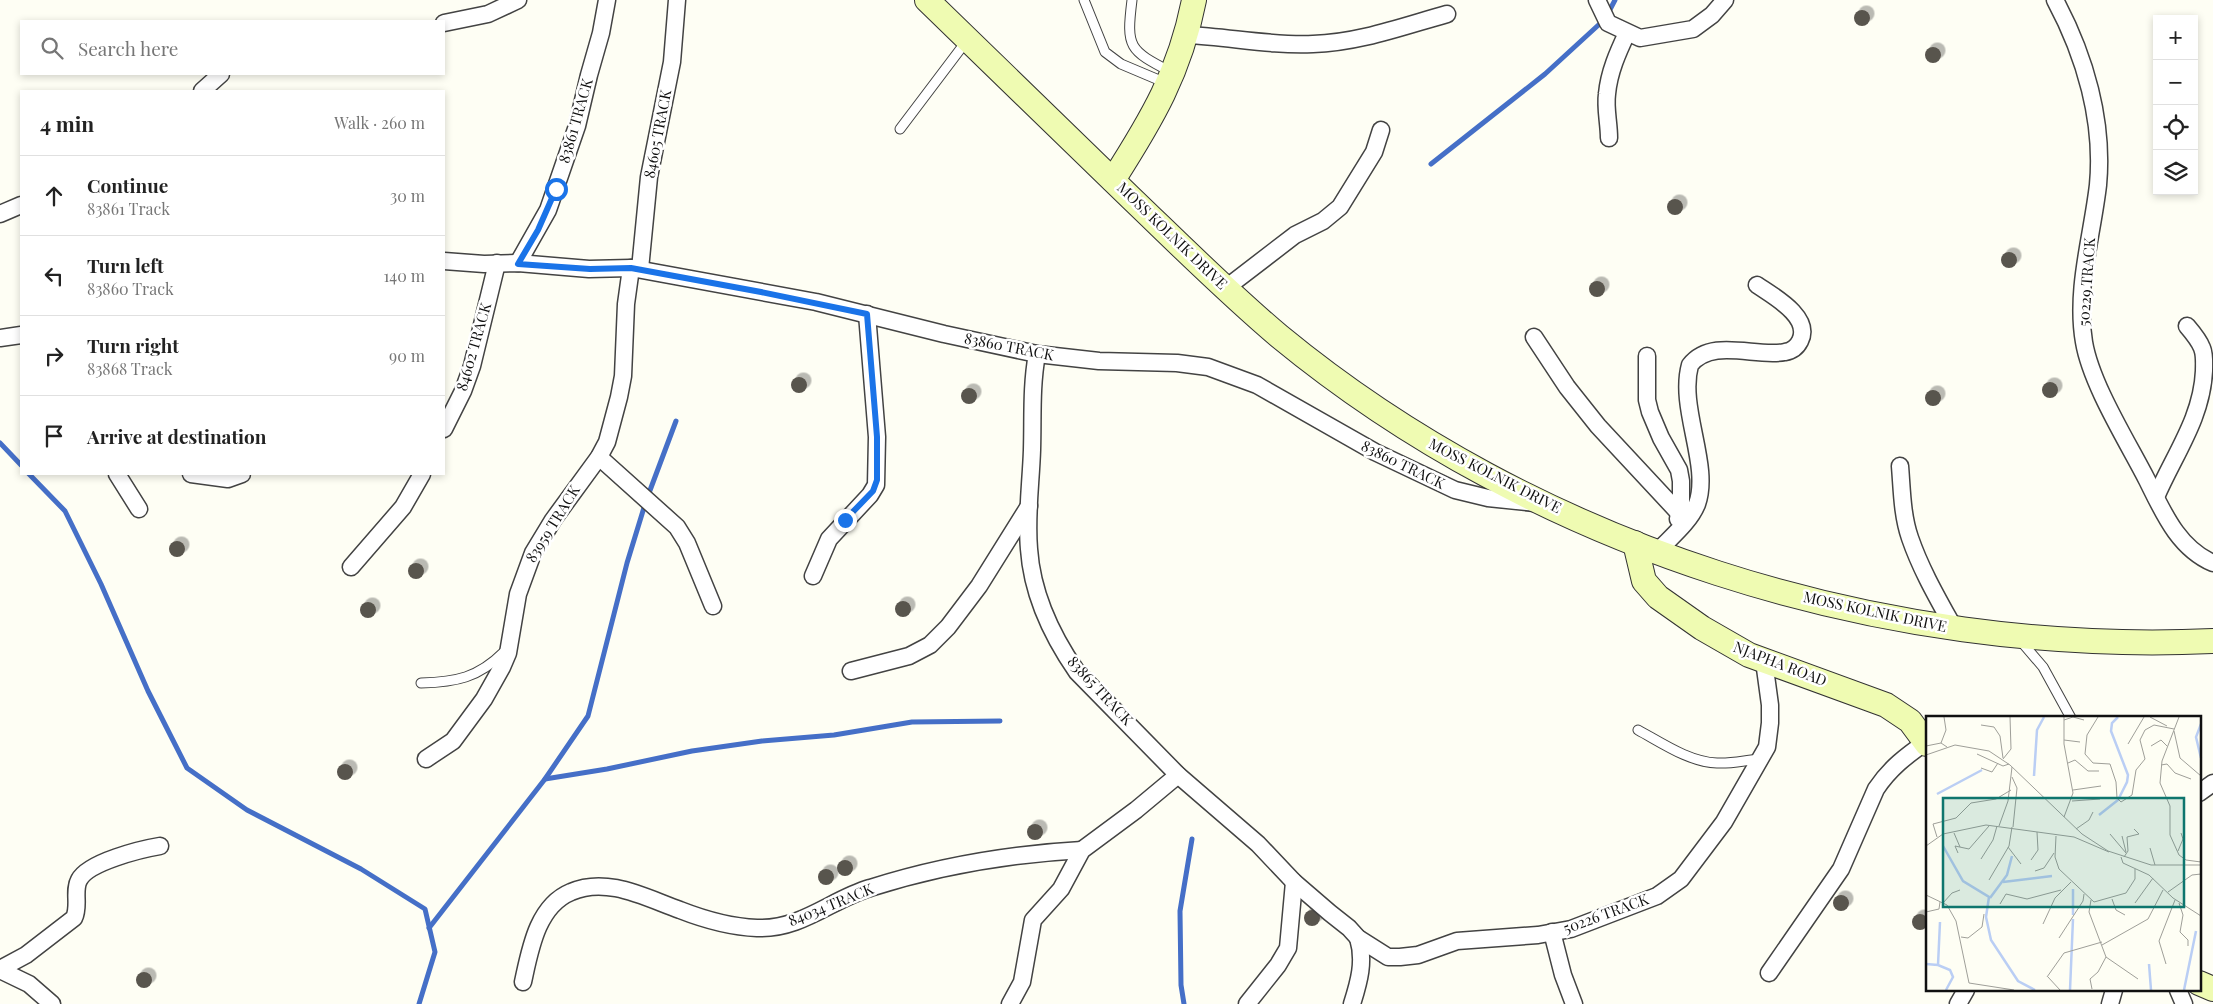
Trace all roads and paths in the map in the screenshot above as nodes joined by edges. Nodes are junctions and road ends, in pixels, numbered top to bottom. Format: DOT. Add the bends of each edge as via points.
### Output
graph roads {
  1 [pos="518,0"];
  2 [pos="607,0"];
  3 [pos="677,0"];
  4 [pos="927,0"];
  5 [pos="1084,0"];
  6 [pos="1132,0"];
  7 [pos="1194,0"];
  8 [pos="1597,0"];
  9 [pos="1725,0"];
  10 [pos="2055,0"];
  11 [pos="1447,14"];
  12 [pos="445,23"];
  13 [pos="1627,33"];
  14 [pos="1187,35"];
  15 [pos="968,39"];
  16 [pos="220,75"];
  17 [pos="1171,79"];
  18 [pos="203,90"];
  19 [pos="900,129"];
  20 [pos="1381,130"];
  21 [pos="1608,138"];
  22 [pos="1113,180"];
  23 [pos="20,204"];
  24 [pos="0,214"];
  25 [pos="445,261"];
  26 [pos="497,264"];
  27 [pos="518,264"];
  28 [pos="636,268"];
  29 [pos="1757,285"];
  30 [pos="1226,288"];
  31 [pos="867,314"];
  32 [pos="2187,326"];
  33 [pos="20,335"];
  34 [pos="1534,336"];
  35 [pos="0,338"];
  36 [pos="1037,354"];
  37 [pos="1646,356"];
  38 [pos="445,427"];
  39 [pos="599,457"];
  40 [pos="1900,466"];
  41 [pos="118,475"];
  42 [pos="198,475"];
  43 [pos="239,475"];
  44 [pos="421,475"];
  45 [pos="2156,497"];
  46 [pos="1550,505"];
  47 [pos="1029,506"];
  48 [pos="139,509"];
  49 [pos="1679,513"];
  50 [pos="1676,531"];
  51 [pos="1635,543"];
  52 [pos="1657,552"];
  53 [pos="2213,563"];
  54 [pos="350,568"];
  55 [pos="813,576"];
  56 [pos="713,606"];
  57 [pos="1954,628"];
  58 [pos="2017,636"];
  59 [pos="2213,641"];
  60 [pos="509,648"];
  61 [pos="1764,661"];
  62 [pos="851,671"];
  63 [pos="421,683"];
  64 [pos="2070,716"];
  65 [pos="1638,730"];
  66 [pos="1926,743"];
  67 [pos="426,759"];
  68 [pos="1760,759"];
  69 [pos="1178,775"];
  70 [pos="2213,783"];
  71 [pos="2200,792"];
  72 [pos="160,846"];
  73 [pos="1082,850"];
  74 [pos="1294,882"];
  75 [pos="1552,932"];
  76 [pos="1358,938"];
  77 [pos="0,970"];
  78 [pos="1768,972"];
  79 [pos="523,982"];
  80 [pos="2200,983"];
  81 [pos="2213,989"];
  82 [pos="1965,992"];
  83 [pos="2179,992"];
  84 [pos="52,1004"];
  85 [pos="1010,1004"];
  86 [pos="1247,1004"];
  87 [pos="1352,1004"];
  88 [pos="1574,1004"];
  89 [pos="1958,1004"];
  90 [pos="2184,1004"];
  1 -- 12 [label="street" via="488,14"];
  2 -- 27 [label="street, 83861 TRACK" via="577,126 548,210"];
  3 -- 28 [label="street, 84605 TRACK" via="672,62 649,177"];
  4 -- 15 [label="main road, MOSS KOLNIK DRIVE"];
  5 -- 17 [label="lane" via="1105,52 1121,64"];
  6 -- 17 [label="lane" via="1129,37 1133,46"];
  7 -- 14 [label="main road"];
  8 -- 13 [label="street" via="1608,23"];
  9 -- 13 [label="street" via="1712,16 1692,29 1649,38"];
  10 -- 45 [label="street, 50229 TRACK" via="2085,72 2098,138 2098,186 2082,302 2084,344 2098,384"];
  11 -- 14 [label="street" via="1387,31 1315,44 1267,44"];
  13 -- 21 [label="street" via="1607,89"];
  14 -- 17 [label="main road"];
  15 -- 19 [label="lane"];
  15 -- 22 [label="main road, MOSS KOLNIK DRIVE"];
  16 -- 18 [label="street"];
  17 -- 22 [label="main road" via="1146,129"];
  20 -- 30 [label="street" via="1374,152 1340,207 1323,221 1294,235"];
  22 -- 30 [label="main road, MOSS KOLNIK DRIVE"];
  23 -- 24 [label="street"];
  25 -- 26 [label="street, 83860 TRACK"];
  26 -- 27 [label="street, 83860 TRACK"];
  26 -- 38 [label="street, 84602 TRACK" via="472,366"];
  27 -- 28 [label="street, 83860 TRACK" via="590,269"];
  28 -- 31 [label="street, 83860 TRACK"];
  28 -- 39 [label="street, 83959 TRACK" via="626,304 619,397 607,442"];
  29 -- 50 [label="street" via="1795,314 1802,336 1791,351 1719,351 1700,356 1690,365 1688,389 1700,489 1697,504"];
  30 -- 46 [label="main road, MOSS KOLNIK DRIVE" via="1279,335 1373,407 1416,435"];
  31 -- 36 [label="street, 83860 TRACK"];
  31 -- 55 [label="street" via="877,437 876,485 829,539"];
  32 -- 45 [label="street" via="2203,350 2203,384 2198,409 2187,436"];
  33 -- 35 [label="street"];
  34 -- 49 [label="street" via="1567,387 1598,426"];
  36 -- 46 [label="street, 83860 TRACK" via="1099,362 1177,362 1208,367 1257,385 1375,452 1455,490 1488,498"];
  36 -- 47 [label="street, 83865 TRACK" via="1031,398 1033,428"];
  37 -- 49 [label="street" via="1650,412 1679,470"];
  39 -- 56 [label="street" via="677,527 687,542"];
  39 -- 60 [label="street, 83959 TRACK" via="553,520 525,571"];
  40 -- 57 [label="street" via="1909,537"];
  41 -- 48 [label="street"];
  42 -- 43 [label="street" via="228,479"];
  44 -- 54 [label="street" via="403,507"];
  45 -- 53 [label="street, 50229 TRACK" via="2178,536 2191,550"];
  46 -- 51 [label="main road, MOSS KOLNIK DRIVE"];
  47 -- 62 [label="street" via="979,586 930,645 910,656"];
  47 -- 69 [label="street, 83865 TRACK" via="1033,581 1046,617 1065,654 1077,672"];
  49 -- 50 [label="street"];
  50 -- 52 [label="street"];
  51 -- 52 [label="main road, MOSS KOLNIK DRIVE"];
  51 -- 61 [label="main road, NJAPHA ROAD" via="1644,582 1658,597 1717,638"];
  52 -- 57 [label="main road, MOSS KOLNIK DRIVE" via="1761,587 1879,615"];
  57 -- 58 [label="main road, MOSS KOLNIK DRIVE"];
  58 -- 59 [label="main road, MOSS KOLNIK DRIVE" via="2112,642"];
  58 -- 64 [label="lane" via="2043,667"];
  60 -- 63 [label="lane" via="480,672 446,682"];
  60 -- 67 [label="street, 83959 TRACK" via="502,667 478,708 453,741"];
  61 -- 66 [label="main road, NJAPHA ROAD" via="1886,705 1910,721"];
  61 -- 68 [label="street, 50226 TRACK" via="1770,723 1767,747"];
  65 -- 68 [label="lane" via="1687,755 1709,762"];
  66 -- 78 [label="street" via="1905,756 1883,778 1841,869"];
  68 -- 75 [label="street, 50226 TRACK" via="1724,822 1681,879 1657,896 1571,929"];
  69 -- 73 [label="street"];
  69 -- 74 [label="street, 83865 TRACK" via="1258,844"];
  70 -- 71 [label="street"];
  72 -- 77 [label="street" via="129,852 82,876 78,883 74,918 26,955"];
  73 -- 79 [label="street, 84034 TRACK" via="994,858 890,882 867,888 803,919 769,928 699,916 637,893 599,887 579,888 565,894 546,913 537,929"];
  73 -- 85 [label="street" via="1061,889 1033,920 1022,982"];
  74 -- 76 [label="street, 83865 TRACK"];
  74 -- 86 [label="street" via="1288,948"];
  75 -- 76 [label="street, 50226 TRACK" via="1456,941 1418,955 1400,957 1388,957"];
  75 -- 88 [label="street"];
  76 -- 87 [label="street" via="1362,963"];
  77 -- 84 [label="street" via="30,984"];
  80 -- 81 [label="main road"];
  82 -- 89 [label="street"];
  83 -- 90 [label="street"];
}
